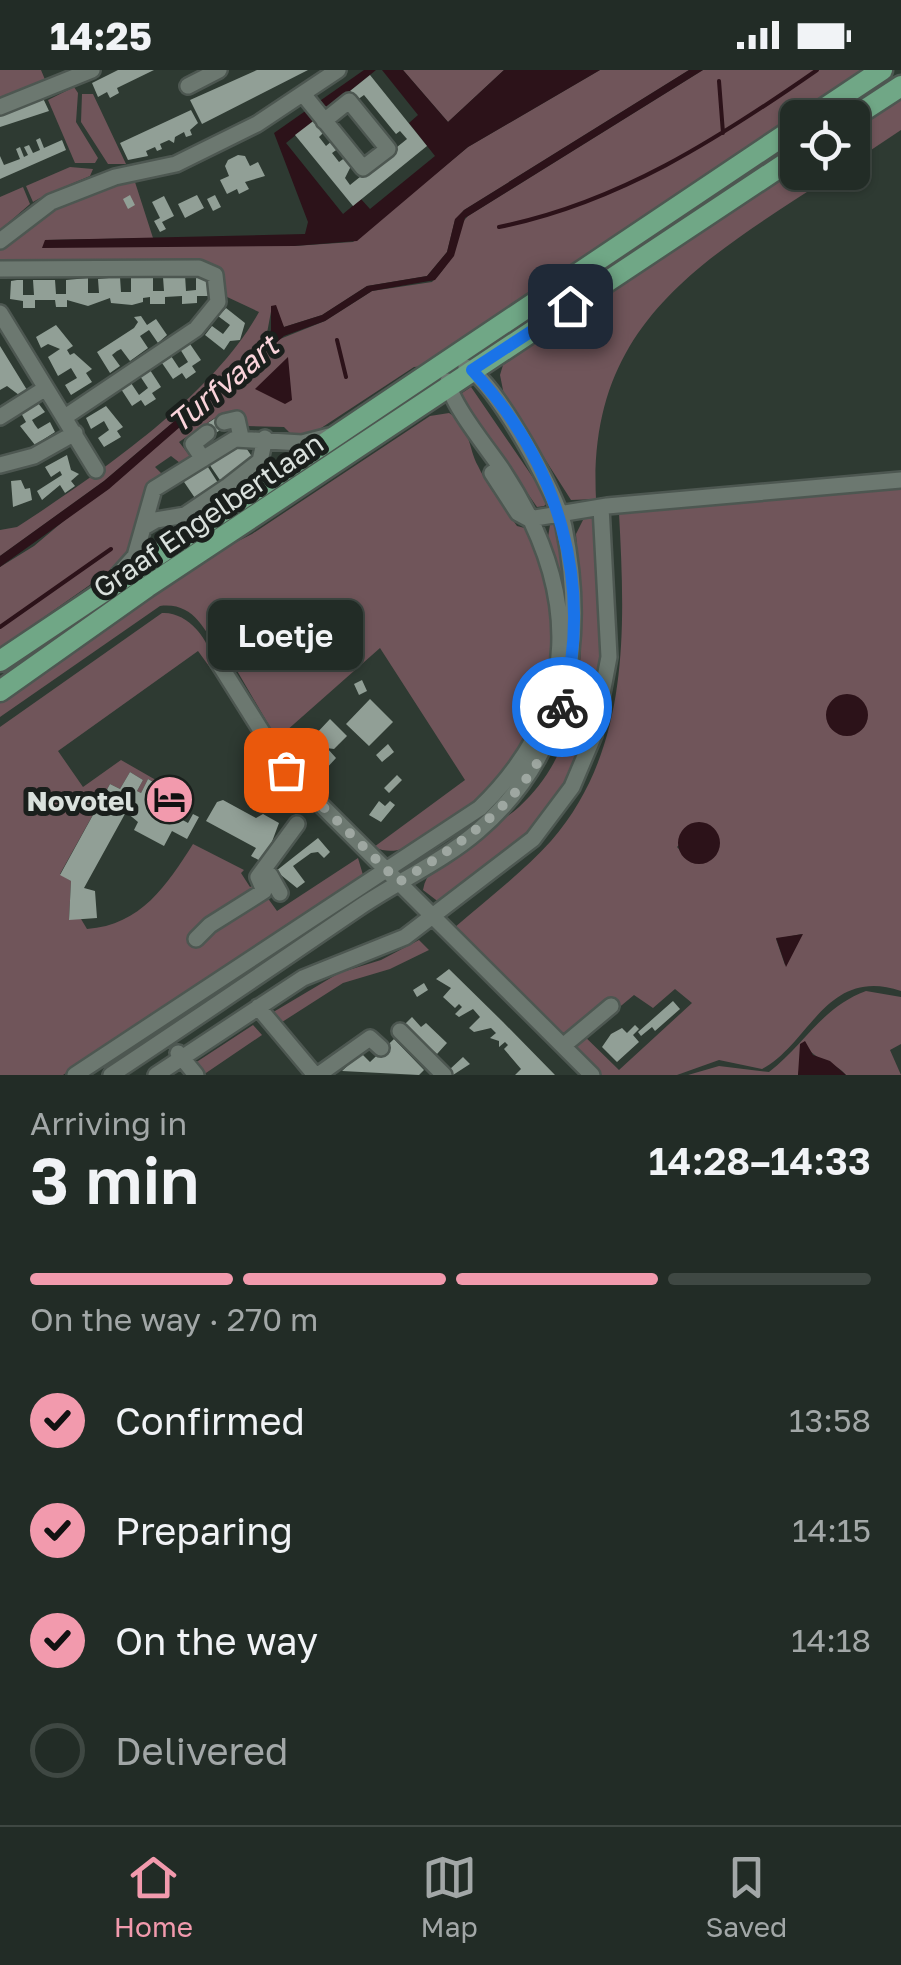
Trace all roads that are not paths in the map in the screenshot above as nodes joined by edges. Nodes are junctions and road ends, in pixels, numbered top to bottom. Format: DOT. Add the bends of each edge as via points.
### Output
graph roads {
  1 [pos="92,70"];
  2 [pos="219,70"];
  3 [pos="882,70"];
  4 [pos="334,71"];
  5 [pos="54,76"];
  6 [pos="188,86"];
  7 [pos="901,86"];
  8 [pos="837,100"];
  9 [pos="870,106"];
  10 [pos="0,108"];
  11 [pos="780,138"];
  12 [pos="780,167"];
  13 [pos="0,242"];
  14 [pos="0,268"];
  15 [pos="0,313"];
  16 [pos="446,359"];
  17 [pos="472,370"];
  18 [pos="46,388"];
  19 [pos="448,388"];
  20 [pos="0,417"];
  21 [pos="65,417"];
  22 [pos="224,422"];
  23 [pos="75,433"];
  24 [pos="207,433"];
  25 [pos="333,436"];
  26 [pos="240,437"];
  27 [pos="265,438"];
  28 [pos="202,459"];
  29 [pos="0,465"];
  30 [pos="96,470"];
  31 [pos="901,480"];
  32 [pos="601,507"];
  33 [pos="561,512"];
  34 [pos="534,518"];
  35 [pos="144,527"];
  36 [pos="103,590"];
  37 [pos="0,661"];
  38 [pos="218,662"];
  39 [pos="0,691"];
  40 [pos="296,824"];
  41 [pos="386,869"];
  42 [pos="262,872"];
  43 [pos="399,882"];
  44 [pos="280,893"];
  45 [pos="432,916"];
  46 [pos="196,939"];
  47 [pos="611,1006"];
  48 [pos="258,1007"];
  49 [pos="154,1022"];
  50 [pos="400,1031"];
  51 [pos="166,1039"];
  52 [pos="563,1046"];
  53 [pos="381,1048"];
  54 [pos="182,1058"];
  55 [pos="587,1073"];
  56 [pos="75,1075"];
  57 [pos="112,1075"];
  58 [pos="156,1075"];
  59 [pos="196,1075"];
  60 [pos="316,1075"];
  61 [pos="444,1075"];
  1 -- 5 [label="street"];
  2 -- 6 [label="street"];
  3 -- 8 [label="main road"];
  4 -- 13 [label="street" via="315,109 257,124 166,168 115,177 51,202"];
  5 -- 10 [label="street"];
  7 -- 9 [label="main road"];
  11 -- 16 [label="main road, Graaf Engelbertlaan"];
  12 -- 17 [label="main road, Graaf Engelbertlaan"];
  14 -- 21 [label="street" via="198,268 215,275 218,302 196,330"];
  15 -- 18 [label="street"];
  16 -- 17 [label="street"];
  16 -- 19 [label="street"];
  16 -- 25 [label="main road, Graaf Engelbertlaan"];
  17 -- 19 [label="main road, Graaf Engelbertlaan"];
  17 -- 33 [label="street" via="544,475"];
  18 -- 20 [label="street"];
  18 -- 21 [label="street"];
  19 -- 34 [label="street"];
  19 -- 39 [label="main road, Graaf Engelbertlaan"];
  21 -- 23 [label="street"];
  22 -- 26 [label="street, Graaf Engelbertlaan" via="237,418"];
  23 -- 29 [label="street" via="34,456"];
  23 -- 30 [label="street"];
  24 -- 28 [label="street, Graaf Engelbertlaan" via="193,444"];
  25 -- 27 [label="street, Graaf Engelbertlaan" via="302,443"];
  25 -- 36 [label="main road, Graaf Engelbertlaan"];
  26 -- 27 [label="street, Graaf Engelbertlaan"];
  26 -- 28 [label="street, Graaf Engelbertlaan"];
  27 -- 35 [label="street, Graaf Engelbertlaan" via="260,461 228,486 185,515"];
  28 -- 35 [label="street, Graaf Engelbertlaan" via="154,489"];
  31 -- 32 [label="street"];
  32 -- 33 [label="street"];
  32 -- 45 [label="street" via="609,656 594,735 572,786 533,839"];
  33 -- 34 [label="street"];
  33 -- 43 [label="street" via="574,640 570,678 550,738 533,771 476,832"];
  34 -- 41 [label="street" via="559,628 547,716 519,766 480,808"];
  35 -- 36 [label="street, Graaf Engelbertlaan" via="136,556"];
  36 -- 37 [label="main road, Graaf Engelbertlaan"];
  38 -- 41 [label="street" via="248,720 286,770"];
  40 -- 42 [label="street"];
  41 -- 43 [label="street"];
  41 -- 49 [label="street"];
  42 -- 44 [label="street"];
  42 -- 46 [label="street" via="257,881 264,891"];
  43 -- 45 [label="street"];
  43 -- 51 [label="street"];
  45 -- 48 [label="street" via="394,944 317,970"];
  45 -- 52 [label="street"];
  47 -- 52 [label="street"];
  48 -- 54 [label="street"];
  48 -- 60 [label="street"];
  49 -- 51 [label="street"];
  49 -- 56 [label="street"];
  50 -- 61 [label="street"];
  51 -- 54 [label="street"];
  51 -- 57 [label="street"];
  52 -- 55 [label="street"];
  53 -- 60 [label="street" via="370,1038 359,1042"];
  54 -- 58 [label="street"];
  54 -- 59 [label="street"];
}
